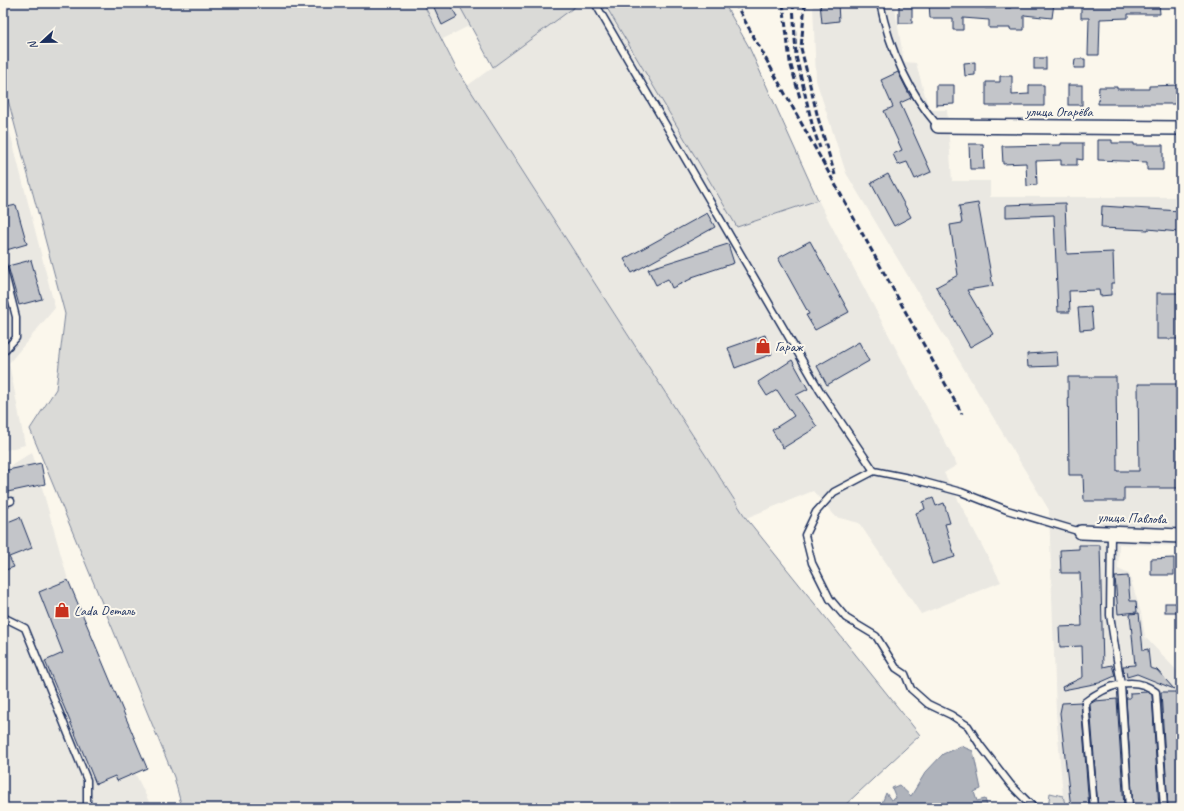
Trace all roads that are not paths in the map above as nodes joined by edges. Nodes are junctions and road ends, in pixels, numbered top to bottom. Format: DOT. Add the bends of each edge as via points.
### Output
graph roads {
  1 [pos="595,3"];
  2 [pos="880,3"];
  3 [pos="938,126"];
  4 [pos="1181,128"];
  5 [pos="3,266"];
  6 [pos="3,352"];
  7 [pos="874,471"];
  8 [pos="11,501"];
  9 [pos="3,504"];
  10 [pos="1081,532"];
  11 [pos="1111,533"];
  12 [pos="1181,536"];
  13 [pos="3,617"];
  14 [pos="1121,685"];
  15 [pos="87,808"];
  16 [pos="1034,808"];
  17 [pos="1094,808"];
  18 [pos="1129,808"];
  19 [pos="1164,808"];
  1 -- 7 [label="lane" via="820,391"];
  2 -- 3 [label="lane" via="896,58 924,109"];
  3 -- 4 [label="street, улица Огарёва"];
  5 -- 6 [label="lane" via="16,317 16,338"];
  7 -- 10 [label="lane" via="961,492 1007,510"];
  7 -- 16 [label="lane" via="834,492 816,512 805,535 812,563 830,599 846,618 876,636 896,668 905,674 911,689 928,704 968,726 1012,785"];
  8 -- 9 [label="lane"];
  10 -- 11 [label="street, улица Павлова"];
  11 -- 12 [label="street, улица Павлова"];
  11 -- 14 [label="lane" via="1110,615"];
  13 -- 15 [label="lane" via="25,628 87,780"];
  14 -- 17 [label="lane" via="1102,689 1085,702"];
  14 -- 18 [label="lane"];
  14 -- 19 [label="lane" via="1137,682 1149,686 1156,692"];
}
